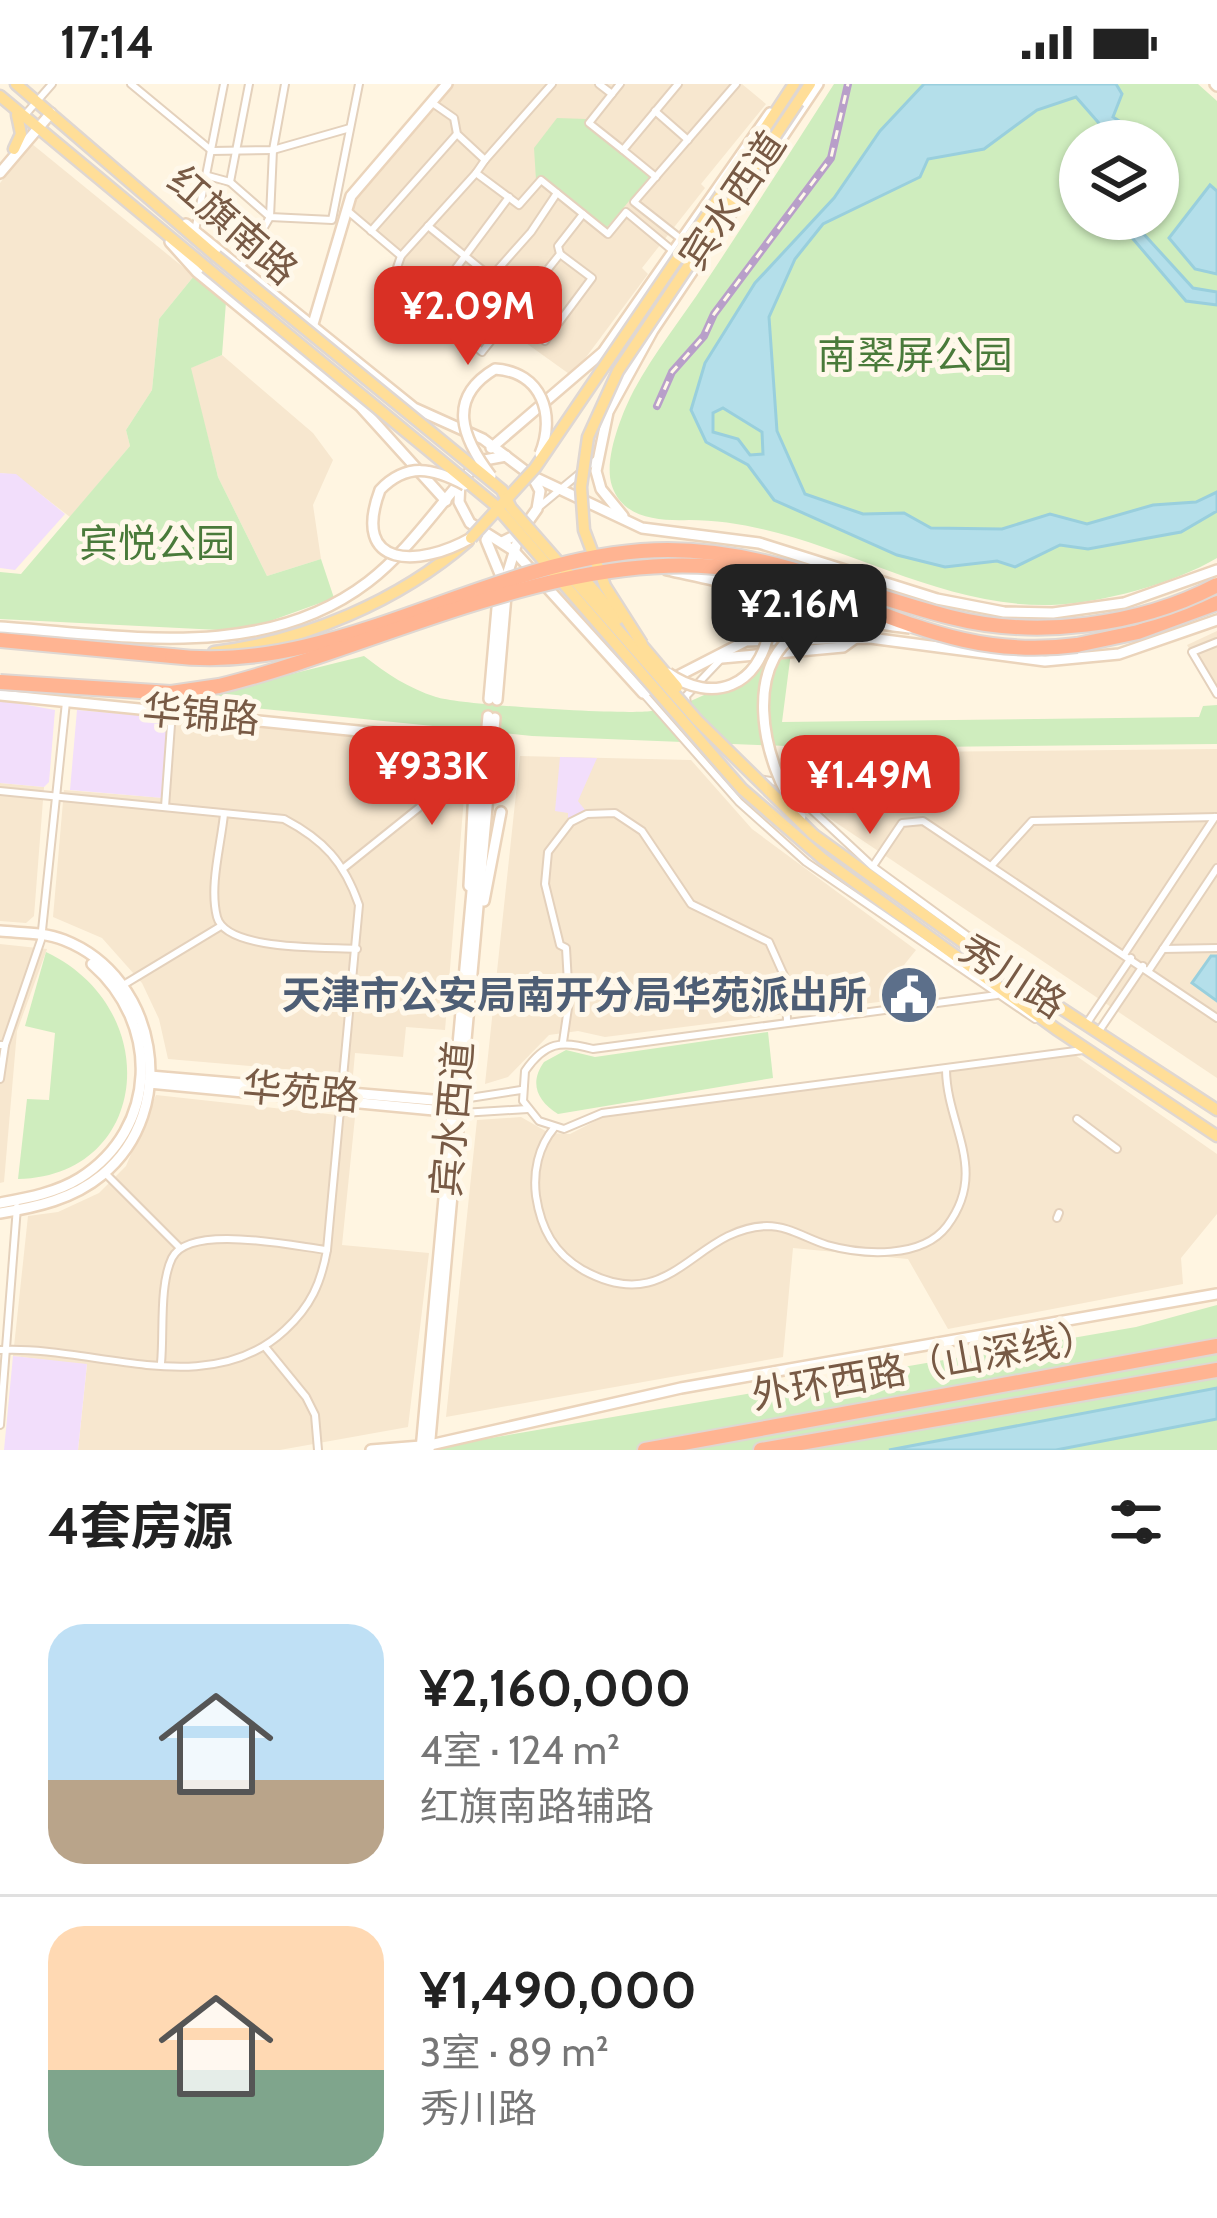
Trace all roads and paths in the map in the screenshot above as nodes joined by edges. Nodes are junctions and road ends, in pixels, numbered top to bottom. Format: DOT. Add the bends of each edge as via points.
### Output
graph roads {
  1 [pos="52,84"];
  2 [pos="131,84"];
  3 [pos="148,84"];
  4 [pos="224,84"];
  5 [pos="250,84"];
  6 [pos="285,84"];
  7 [pos="359,84"];
  8 [pos="447,84"];
  9 [pos="552,84"];
  10 [pos="599,84"];
  11 [pos="620,84"];
  12 [pos="678,84"];
  13 [pos="736,84"];
  14 [pos="814,84"];
  15 [pos="18,86"];
  16 [pos="792,87"];
  17 [pos="142,92"];
  18 [pos="612,94"];
  19 [pos="4,100"];
  20 [pos="431,102"];
  21 [pos="655,111"];
  22 [pos="36,117"];
  23 [pos="350,128"];
  24 [pos="457,134"];
  25 [pos="688,140"];
  26 [pos="237,149"];
  27 [pos="16,150"];
  28 [pos="273,150"];
  29 [pos="623,150"];
  30 [pos="212,151"];
  31 [pos="484,160"];
  32 [pos="0,170"];
  33 [pos="476,172"];
  34 [pos="208,176"];
  35 [pos="656,177"];
  36 [pos="230,182"];
  37 [pos="557,193"];
  38 [pos="509,197"];
  39 [pos="634,202"];
  40 [pos="158,203"];
  41 [pos="346,210"];
  42 [pos="626,212"];
  43 [pos="583,214"];
  44 [pos="146,216"];
  45 [pos="271,217"];
  46 [pos="428,226"];
  47 [pos="196,231"];
  48 [pos="371,231"];
  49 [pos="681,239"];
  50 [pos="673,250"];
  51 [pos="560,254"];
  52 [pos="464,255"];
  53 [pos="401,256"];
  54 [pos="242,265"];
  55 [pos="490,277"];
  56 [pos="427,307"];
  57 [pos="314,324"];
  58 [pos="454,329"];
  59 [pos="545,341"];
  60 [pos="493,446"];
  61 [pos="506,456"];
  62 [pos="597,458"];
  63 [pos="479,460"];
  64 [pos="533,472"];
  65 [pos="460,483"];
  66 [pos="558,489"];
  67 [pos="502,490"];
  68 [pos="445,500"];
  69 [pos="499,509"];
  70 [pos="537,509"];
  71 [pos="463,515"];
  72 [pos="631,524"];
  73 [pos="520,532"];
  74 [pos="477,537"];
  75 [pos="502,542"];
  76 [pos="544,542"];
  77 [pos="513,550"];
  78 [pos="662,568"];
  79 [pos="1217,570"];
  80 [pos="537,577"];
  81 [pos="872,578"];
  82 [pos="1217,585"];
  83 [pos="507,586"];
  84 [pos="906,589"];
  85 [pos="1217,603"];
  86 [pos="1217,620"];
  87 [pos="0,627"];
  88 [pos="910,628"];
  89 [pos="858,638"];
  90 [pos="0,640"];
  91 [pos="1217,642"];
  92 [pos="891,643"];
  93 [pos="642,644"];
  94 [pos="172,656"];
  95 [pos="722,658"];
  96 [pos="658,664"];
  97 [pos="0,682"];
  98 [pos="643,693"];
  99 [pos="1217,694"];
  100 [pos="0,695"];
  101 [pos="66,702"];
  102 [pos="172,711"];
  103 [pos="428,736"];
  104 [pos="718,742"];
  105 [pos="0,791"];
  106 [pos="54,797"];
  107 [pos="165,807"];
  108 [pos="501,812"];
  109 [pos="224,814"];
  110 [pos="1216,817"];
  111 [pos="814,836"];
  112 [pos="823,859"];
  113 [pos="992,865"];
  114 [pos="872,866"];
  115 [pos="345,867"];
  116 [pos="1217,868"];
  117 [pos="472,901"];
  118 [pos="479,915"];
  119 [pos="221,926"];
  120 [pos="0,934"];
  121 [pos="41,937"];
  122 [pos="1217,948"];
  123 [pos="357,949"];
  124 [pos="1163,949"];
  125 [pos="1128,956"];
  126 [pos="1146,968"];
  127 [pos="120,988"];
  128 [pos="997,995"];
  129 [pos="1059,1005"];
  130 [pos="1217,1018"];
  131 [pos="787,1022"];
  132 [pos="1087,1023"];
  133 [pos="1056,1029"];
  134 [pos="1099,1031"];
  135 [pos="563,1042"];
  136 [pos="2,1045"];
  137 [pos="1087,1049"];
  138 [pos="147,1060"];
  139 [pos="946,1069"];
  140 [pos="151,1078"];
  141 [pos="0,1079"];
  142 [pos="171,1082"];
  143 [pos="521,1090"];
  144 [pos="343,1099"];
  145 [pos="458,1101"];
  146 [pos="440,1107"];
  147 [pos="528,1109"];
  148 [pos="1217,1110"];
  149 [pos="1077,1119"];
  150 [pos="554,1128"];
  151 [pos="1217,1136"];
  152 [pos="1118,1149"];
  153 [pos="101,1169"];
  154 [pos="0,1203"];
  155 [pos="16,1205"];
  156 [pos="0,1213"];
  157 [pos="179,1247"];
  158 [pos="327,1250"];
  159 [pos="1217,1294"];
  160 [pos="1217,1346"];
  161 [pos="266,1348"];
  162 [pos="3,1350"];
  163 [pos="161,1363"];
  164 [pos="1217,1370"];
  165 [pos="0,1425"];
  166 [pos="425,1448"];
  167 [pos="318,1450"];
  168 [pos="371,1450"];
  169 [pos="645,1450"];
  170 [pos="761,1450"];
  1 -- 22 [label="street"];
  2 -- 17 [label="street"];
  3 -- 17 [label="street"];
  4 -- 30 [label="street"];
  5 -- 26 [label="street"];
  6 -- 28 [label="street"];
  7 -- 23 [label="street"];
  8 -- 20 [label="main road"];
  9 -- 31 [label="street"];
  10 -- 18 [label="street"];
  11 -- 18 [label="street"];
  12 -- 21 [label="street"];
  13 -- 25 [label="street"];
  14 -- 62 [label="main road" via="620,386"];
  14 -- 93 [label="main road, 宾水西道, bridge" via="618,371 588,436 584,530 605,586"];
  15 -- 22 [label="main road, 红旗南路"];
  16 -- 49 [label="main road"];
  16 -- 64 [label="main road, 宾水西道, bridge"];
  17 -- 30 [label="street"];
  18 -- 29 [label="street" via="589,123"];
  19 -- 22 [label="main road, 红旗南路"];
  19 -- 27 [label="main road" via="22,127"];
  20 -- 24 [label="street" via="454,118"];
  20 -- 41 [label="main road"];
  21 -- 25 [label="street"];
  21 -- 29 [label="street"];
  22 -- 27 [label="main road"];
  22 -- 40 [label="main road, 红旗南路"];
  22 -- 44 [label="main road, 红旗南路"];
  23 -- 28 [label="street"];
  23 -- 45 [label="street" via="332,220"];
  24 -- 31 [label="street"];
  24 -- 48 [label="street"];
  25 -- 35 [label="street"];
  26 -- 28 [label="street"];
  26 -- 30 [label="street"];
  26 -- 36 [label="street"];
  27 -- 32 [label="main road"];
  28 -- 45 [label="street"];
  29 -- 35 [label="street"];
  30 -- 34 [label="street"];
  31 -- 33 [label="street"];
  33 -- 38 [label="street"];
  33 -- 46 [label="street"];
  34 -- 36 [label="street"];
  34 -- 47 [label="street"];
  35 -- 39 [label="street"];
  36 -- 45 [label="street"];
  37 -- 38 [label="street" via="541,179 519,205"];
  37 -- 43 [label="street"];
  37 -- 55 [label="street"];
  38 -- 52 [label="street"];
  39 -- 42 [label="street"];
  39 -- 49 [label="street"];
  40 -- 47 [label="main road"];
  40 -- 67 [label="main road, 红旗南路, bridge"];
  41 -- 48 [label="street"];
  41 -- 57 [label="main road"];
  42 -- 43 [label="street" via="608,234"];
  42 -- 50 [label="street"];
  43 -- 51 [label="street"];
  44 -- 68 [label="main road" via="197,272 360,406"];
  44 -- 69 [label="main road, 红旗南路, bridge"];
  45 -- 54 [label="street"];
  46 -- 52 [label="street"];
  46 -- 53 [label="street"];
  47 -- 54 [label="main road"];
  48 -- 53 [label="street"];
  49 -- 50 [label="main road"];
  50 -- 60 [label="main road" via="581,375"];
  51 -- 58 [label="street" via="482,352"];
  51 -- 59 [label="street" via="592,278"];
  52 -- 55 [label="street"];
  52 -- 56 [label="street"];
  53 -- 56 [label="street" via="393,279"];
  54 -- 57 [label="main road"];
  55 -- 58 [label="street"];
  56 -- 58 [label="street"];
  57 -- 60 [label="main road" via="414,408"];
  60 -- 61 [label="main road"];
  60 -- 63 [label="main road"];
  61 -- 63 [label="main road"];
  61 -- 64 [label="main road"];
  62 -- 66 [label="street"];
  62 -- 72 [label="main road" via="601,488"];
  63 -- 65 [label="main road"];
  64 -- 66 [label="main road"];
  64 -- 67 [label="main road, bridge" via="548,409 524,377 495,370 471,386 461,416 471,447"];
  64 -- 70 [label="main road"];
  64 -- 74 [label="main road, 宾水西道, bridge"];
  65 -- 68 [label="main road"];
  65 -- 71 [label="main road"];
  66 -- 70 [label="street"];
  66 -- 72 [label="main road"];
  67 -- 76 [label="main road, 红旗南路, bridge"];
  68 -- 71 [label="main road"];
  68 -- 87 [label="main road" via="367,583 266,631 184,639"];
  69 -- 74 [label="main road, bridge" via="434,471 406,471 380,490 374,525 391,552 430,559"];
  69 -- 112 [label="main road, 红旗南路, bridge" via="742,789"];
  70 -- 73 [label="main road"];
  71 -- 74 [label="main road"];
  72 -- 81 [label="main road" via="759,543"];
  73 -- 75 [label="main road"];
  73 -- 77 [label="main road"];
  74 -- 75 [label="main road"];
  74 -- 83 [label="main road" via="500,574 493,700"];
  74 -- 94 [label="main road, 宾水西道, bridge" via="404,588 336,619 227,651"];
  75 -- 77 [label="main road"];
  76 -- 93 [label="main road, bridge"];
  76 -- 104 [label="main road, 红旗南路, bridge"];
  77 -- 80 [label="main road"];
  77 -- 83 [label="main road"];
  78 -- 88 [label="highway, bridge" via="740,570"];
  78 -- 96 [label="main road, bridge" via="745,591 769,632 756,669 725,688 690,686"];
  78 -- 97 [label="highway, bridge" via="573,578 219,686 148,693"];
  79 -- 84 [label="main road" via="1124,602 1053,613 1004,612"];
  80 -- 83 [label="main road" via="519,569"];
  80 -- 98 [label="main road"];
  81 -- 84 [label="main road"];
  81 -- 89 [label="main road" via="880,590"];
  82 -- 94 [label="highway, bridge" via="1125,616 1024,627 955,618 774,560 644,550 532,572 298,649"];
  84 -- 92 [label="main road" via="887,605 877,632"];
  85 -- 88 [label="highway, bridge" via="1078,645 982,644"];
  86 -- 92 [label="main road" via="1138,649 1068,660"];
  88 -- 111 [label="main road, bridge" via="831,620 790,638 774,661 766,695 769,761"];
  89 -- 92 [label="main road"];
  89 -- 95 [label="main road" via="825,652"];
  90 -- 94 [label="highway"];
  91 -- 99 [label="street" via="1192,652"];
  93 -- 96 [label="main road, bridge"];
  95 -- 98 [label="main road"];
  95 -- 114 [label="street" via="685,703 755,778 783,783"];
  96 -- 104 [label="main road, bridge"];
  98 -- 128 [label="street" via="784,844"];
  100 -- 101 [label="main road, 华锦路"];
  101 -- 102 [label="main road, 华锦路"];
  101 -- 106 [label="street"];
  102 -- 103 [label="main road, 华锦路"];
  102 -- 107 [label="street"];
  103 -- 115 [label="street" via="421,806"];
  103 -- 117 [label="main road, 华锦路" via="472,744"];
  104 -- 111 [label="main road, 红旗南路, bridge"];
  105 -- 106 [label="street"];
  106 -- 107 [label="street"];
  106 -- 121 [label="street"];
  107 -- 109 [label="street"];
  108 -- 118 [label="main road"];
  109 -- 115 [label="street" via="284,819 314,834"];
  109 -- 119 [label="street" via="215,900"];
  110 -- 113 [label="street" via="1028,822"];
  110 -- 125 [label="street"];
  111 -- 129 [label="main road, 秀川路"];
  112 -- 133 [label="main road, 秀川路"];
  113 -- 114 [label="street" via="914,820 902,824"];
  113 -- 125 [label="street"];
  114 -- 129 [label="street"];
  115 -- 123 [label="street" via="358,905"];
  116 -- 124 [label="street"];
  117 -- 118 [label="main road, 宾水西道" via="492,717"];
  117 -- 145 [label="main road, 宾水西道"];
  118 -- 145 [label="main road, 宾水西道"];
  119 -- 123 [label="street" via="239,940"];
  119 -- 127 [label="street"];
  120 -- 121 [label="main road"];
  121 -- 127 [label="main road"];
  121 -- 136 [label="street"];
  122 -- 124 [label="street"];
  123 -- 144 [label="street"];
  124 -- 126 [label="street"];
  125 -- 126 [label="street"];
  125 -- 132 [label="street"];
  126 -- 130 [label="street"];
  126 -- 134 [label="street"];
  127 -- 138 [label="main road"];
  128 -- 131 [label="street"];
  128 -- 133 [label="street"];
  129 -- 132 [label="main road, 秀川路"];
  131 -- 135 [label="street" via="593,1049"];
  131 -- 135 [label="street" via="785,980 769,943 691,904 632,821 608,812 587,814 556,836 544,868 566,948"];
  132 -- 134 [label="main road, 秀川路"];
  133 -- 137 [label="main road, 秀川路"];
  134 -- 148 [label="main road, 秀川路"];
  135 -- 143 [label="street" via="532,1060"];
  136 -- 141 [label="street"];
  137 -- 139 [label="street"];
  137 -- 151 [label="main road, 秀川路"];
  138 -- 140 [label="main road"];
  138 -- 142 [label="main road"];
  139 -- 150 [label="street" via="602,1113"];
  139 -- 150 [label="street" via="969,1169 961,1203 944,1231 890,1252 826,1245 769,1226 740,1232 662,1280 613,1282 559,1252 539,1216 534,1172"];
  140 -- 142 [label="main road, 华苑路"];
  140 -- 153 [label="main road"];
  142 -- 144 [label="main road, 华苑路"];
  143 -- 145 [label="street"];
  143 -- 147 [label="street"];
  144 -- 146 [label="main road, 华苑路"];
  144 -- 158 [label="street"];
  145 -- 146 [label="main road"];
  145 -- 146 [label="main road, 华苑路"];
  145 -- 147 [label="street"];
  145 -- 166 [label="main road, 宾水西道"];
  147 -- 150 [label="street"];
  149 -- 152 [label="street"];
  153 -- 155 [label="main road"];
  153 -- 157 [label="street"];
  154 -- 155 [label="main road"];
  155 -- 156 [label="main road"];
  155 -- 162 [label="street"];
  157 -- 158 [label="street" via="204,1237"];
  157 -- 163 [label="street" via="170,1262"];
  158 -- 161 [label="street" via="322,1281 303,1313"];
  159 -- 166 [label="main road" via="681,1388"];
  160 -- 169 [label="highway, 外环西路（山深线）"];
  161 -- 163 [label="street" via="224,1366"];
  161 -- 167 [label="street" via="306,1397"];
  162 -- 163 [label="street"];
  162 -- 165 [label="street"];
  164 -- 170 [label="highway, 外环西路（山深线）"];
  166 -- 168 [label="main road"];
}
